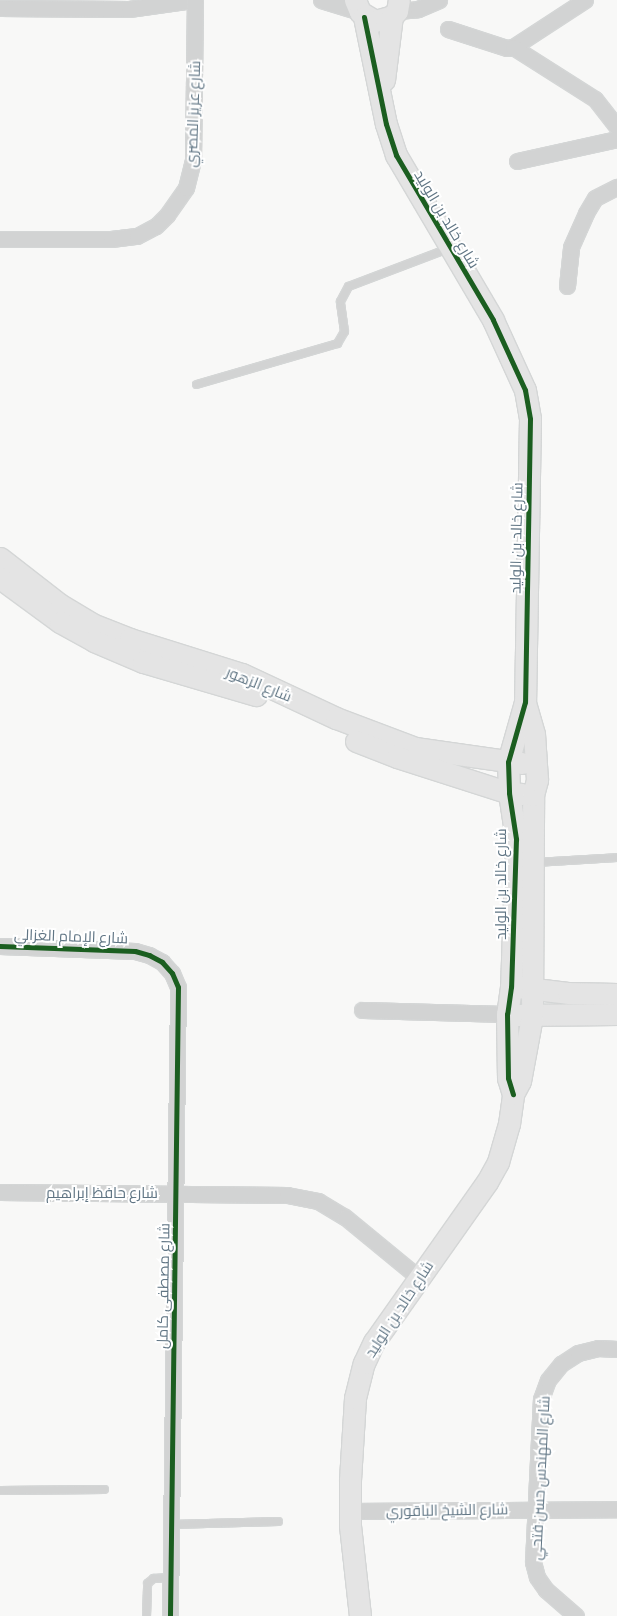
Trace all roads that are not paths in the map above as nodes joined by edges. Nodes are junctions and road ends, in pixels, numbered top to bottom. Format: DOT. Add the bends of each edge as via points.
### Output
graph roads {
  1 [pos="195,0"];
  2 [pos="321,0"];
  3 [pos="440,0"];
  4 [pos="585,0"];
  5 [pos="170,2"];
  6 [pos="25,4"];
  7 [pos="0,8"];
  8 [pos="396,9"];
  9 [pos="360,10"];
  10 [pos="448,29"];
  11 [pos="513,47"];
  12 [pos="383,100"];
  13 [pos="617,127"];
  14 [pos="617,139"];
  15 [pos="517,161"];
  16 [pos="617,187"];
  17 [pos="0,239"];
  18 [pos="450,247"];
  19 [pos="567,286"];
  20 [pos="196,384"];
  21 [pos="0,558"];
  22 [pos="0,578"];
  23 [pos="525,702"];
  24 [pos="508,762"];
  25 [pos="537,765"];
  26 [pos="509,793"];
  27 [pos="533,796"];
  28 [pos="617,857"];
  29 [pos="534,862"];
  30 [pos="0,946"];
  31 [pos="162,962"];
  32 [pos="511,987"];
  33 [pos="532,988"];
  34 [pos="617,994"];
  35 [pos="362,1010"];
  36 [pos="507,1014"];
  37 [pos="617,1014"];
  38 [pos="532,1016"];
  39 [pos="514,1094"];
  40 [pos="0,1192"];
  41 [pos="176,1194"];
  42 [pos="418,1277"];
  43 [pos="617,1349"];
  44 [pos="104,1489"];
  45 [pos="0,1490"];
  46 [pos="617,1509"];
  47 [pos="535,1510"];
  48 [pos="350,1511"];
  49 [pos="278,1521"];
  50 [pos="171,1524"];
  51 [pos="170,1577"];
  52 [pos="146,1616"];
  53 [pos="170,1616"];
  54 [pos="360,1616"];
  55 [pos="576,1616"];
  1 -- 5 [label="street"];
  1 -- 17 [label="street, شارع عزيز المصري" via="194,160 186,188 167,215 156,226 137,236 111,239"];
  2 -- 9 [label="street"];
  3 -- 8 [label="street" via="418,9"];
  4 -- 11 [label="street"];
  5 -- 6 [label="street" via="129,9"];
  6 -- 7 [label="street"];
  8 -- 9 [label="street" via="381,21"];
  8 -- 12 [label="street, شارع خالد بن الوليد"];
  9 -- 12 [label="street, شارع خالد بن الوليد"];
  10 -- 11 [label="street" via="507,48"];
  11 -- 13 [label="street" via="595,99"];
  12 -- 18 [label="street, شارع خالد بن الوليد" via="386,124 396,155"];
  14 -- 15 [label="street"];
  16 -- 19 [label="street" via="595,198 586,213 571,247"];
  18 -- 20 [label="lane" via="348,286 340,301 344,331 337,343"];
  18 -- 23 [label="street, شارع خالد بن الوليد" via="493,320 508,352 525,390 530,419"];
  21 -- 24 [label="street, شارع الزهور" via="59,604 92,624 165,652 242,674 342,720 415,748"];
  22 -- 26 [label="street, شارع الزهور" via="60,622 115,650 144,662 245,690 371,748"];
  23 -- 24 [label="street, شارع خالد بن الوليد"];
  23 -- 25 [label="street, شارع خالد بن الوليد" via="534,734"];
  24 -- 25 [label="street, شارع الزهور"];
  24 -- 26 [label="street, شارع خالد بن الوليد"];
  25 -- 27 [label="street, شارع خالد بن الوليد"];
  26 -- 27 [label="street, شارع الزهور"];
  26 -- 32 [label="street, شارع خالد بن الوليد" via="516,839"];
  27 -- 29 [label="street, شارع خالد بن الوليد"];
  28 -- 29 [label="lane"];
  29 -- 33 [label="street, شارع خالد بن الوليد"];
  30 -- 31 [label="street, شارع الإمام الغزالي" via="135,951 150,954"];
  31 -- 41 [label="street, شارع مصطفى كامل" via="175,980 179,1002"];
  32 -- 33 [label="street"];
  32 -- 36 [label="street, شارع خالد بن الوليد"];
  33 -- 34 [label="street" via="568,993"];
  33 -- 38 [label="street, شارع خالد بن الوليد"];
  35 -- 36 [label="street"];
  36 -- 38 [label="street"];
  36 -- 39 [label="street, شارع خالد بن الوليد" via="508,1078"];
  37 -- 38 [label="street"];
  38 -- 39 [label="street, شارع خالد بن الوليد" via="520,1080"];
  39 -- 42 [label="street, شارع خالد بن الوليد" via="503,1144 487,1182"];
  40 -- 41 [label="street, شارع حافظ إبراهيم"];
  41 -- 42 [label="street, شارع حافظ إبراهيم" via="287,1195 318,1201 345,1217"];
  41 -- 50 [label="street, شارع مصطفى كامل"];
  42 -- 48 [label="street, شارع خالد بن الوليد" via="374,1342 358,1381"];
  43 -- 47 [label="street, شارع المهندس حسن فتحي" via="598,1348 578,1353 561,1364 548,1380 541,1399"];
  44 -- 45 [label="lane"];
  46 -- 47 [label="street, شارع الشيخ الباقوري"];
  47 -- 48 [label="street, شارع الشيخ الباقوري"];
  47 -- 55 [label="street, شارع المهندس حسن فتحي" via="532,1562 537,1577 546,1590"];
  48 -- 54 [label="street, شارع خالد بن الوليد"];
  49 -- 50 [label="lane"];
  50 -- 51 [label="street, شارع مصطفى كامل"];
  51 -- 52 [label="lane" via="153,1578 147,1582"];
  51 -- 53 [label="street, شارع مصطفى كامل"];
}
